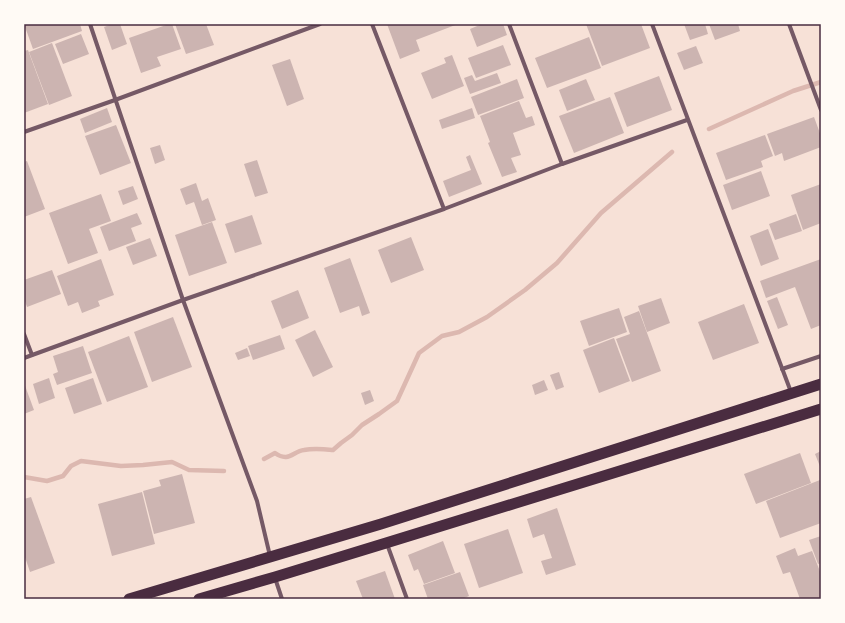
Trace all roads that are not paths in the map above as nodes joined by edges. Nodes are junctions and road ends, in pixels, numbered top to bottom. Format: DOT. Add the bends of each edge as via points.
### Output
graph roads {
  1 [pos="90,24"];
  2 [pos="320,24"];
  3 [pos="372,24"];
  4 [pos="509,24"];
  5 [pos="652,24"];
  6 [pos="789,24"];
  7 [pos="116,100"];
  8 [pos="821,110"];
  9 [pos="687,120"];
  10 [pos="24,132"];
  11 [pos="562,164"];
  12 [pos="444,209"];
  13 [pos="183,300"];
  14 [pos="24,334"];
  15 [pos="32,355"];
  16 [pos="821,356"];
  17 [pos="24,358"];
  18 [pos="782,369"];
  19 [pos="821,384"];
  20 [pos="792,394"];
  21 [pos="821,409"];
  22 [pos="386,543"];
  23 [pos="270,557"];
  24 [pos="275,577"];
  25 [pos="129,599"];
  26 [pos="199,599"];
  27 [pos="282,599"];
  28 [pos="407,599"];
  1 -- 7 [label="street"];
  2 -- 7 [label="street"];
  3 -- 12 [label="street"];
  4 -- 11 [label="street"];
  5 -- 9 [label="street"];
  6 -- 8 [label="street"];
  7 -- 10 [label="street"];
  7 -- 13 [label="street"];
  9 -- 11 [label="street"];
  9 -- 18 [label="street"];
  11 -- 12 [label="street"];
  12 -- 13 [label="street"];
  13 -- 15 [label="street"];
  13 -- 23 [label="street" via="257,501"];
  14 -- 15 [label="street"];
  15 -- 17 [label="street"];
  16 -- 18 [label="street"];
  18 -- 20 [label="street"];
  19 -- 20 [label="highway"];
  20 -- 23 [label="highway"];
  21 -- 22 [label="highway"];
  22 -- 24 [label="highway"];
  22 -- 28 [label="street"];
  23 -- 25 [label="highway"];
  24 -- 26 [label="highway"];
  24 -- 27 [label="street"];
}
